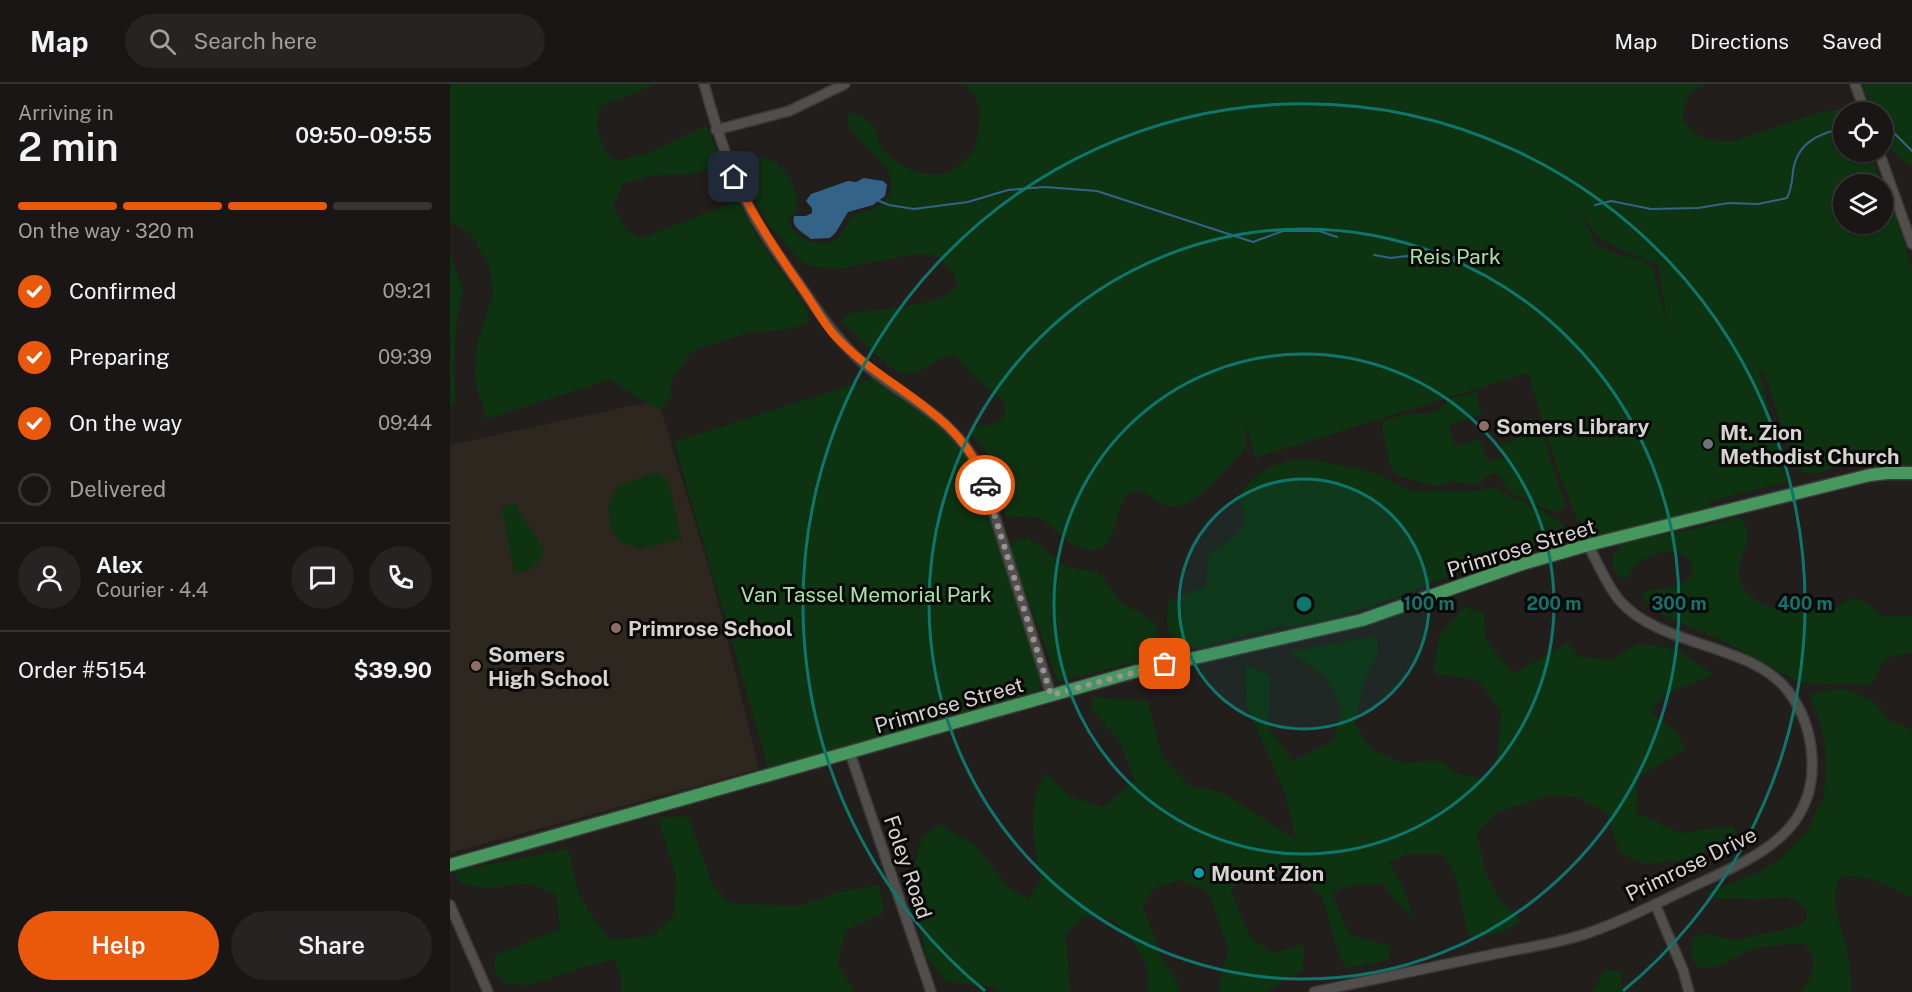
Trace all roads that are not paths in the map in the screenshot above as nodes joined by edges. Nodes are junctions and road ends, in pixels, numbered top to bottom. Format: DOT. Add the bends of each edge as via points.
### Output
graph roads {
  1 [pos="704,84"];
  2 [pos="845,84"];
  3 [pos="1855,84"];
  4 [pos="1861,102"];
  5 [pos="716,130"];
  6 [pos="1883,162"];
  7 [pos="1912,244"];
  8 [pos="1912,473"];
  9 [pos="1588,545"];
  10 [pos="1051,695"];
  11 [pos="850,753"];
  12 [pos="450,865"];
  13 [pos="1655,904"];
  14 [pos="450,905"];
  15 [pos="488,992"];
  16 [pos="931,992"];
  17 [pos="1314,992"];
  18 [pos="1689,992"];
  1 -- 5 [label="street"];
  2 -- 5 [label="street" via="789,111"];
  3 -- 4 [label="street"];
  5 -- 10 [label="street" via="756,221 834,334 864,364 945,423 971,452 980,469"];
  6 -- 7 [label="street"];
  8 -- 9 [label="main road, Primrose Street" via="1870,476"];
  9 -- 10 [label="main road, Primrose Street" via="1362,620 1137,671"];
  9 -- 13 [label="street, Primrose Drive" via="1620,600 1637,616 1656,628 1759,668 1781,684 1806,721 1812,742 1812,783 1801,813 1789,830 1749,859"];
  10 -- 11 [label="main road, Primrose Street"];
  11 -- 12 [label="main road, Primrose Street"];
  11 -- 16 [label="street, Foley Road"];
  13 -- 17 [label="street, Primrose Drive" via="1589,933 1559,941"];
  13 -- 18 [label="street"];
  14 -- 15 [label="street"];
}
